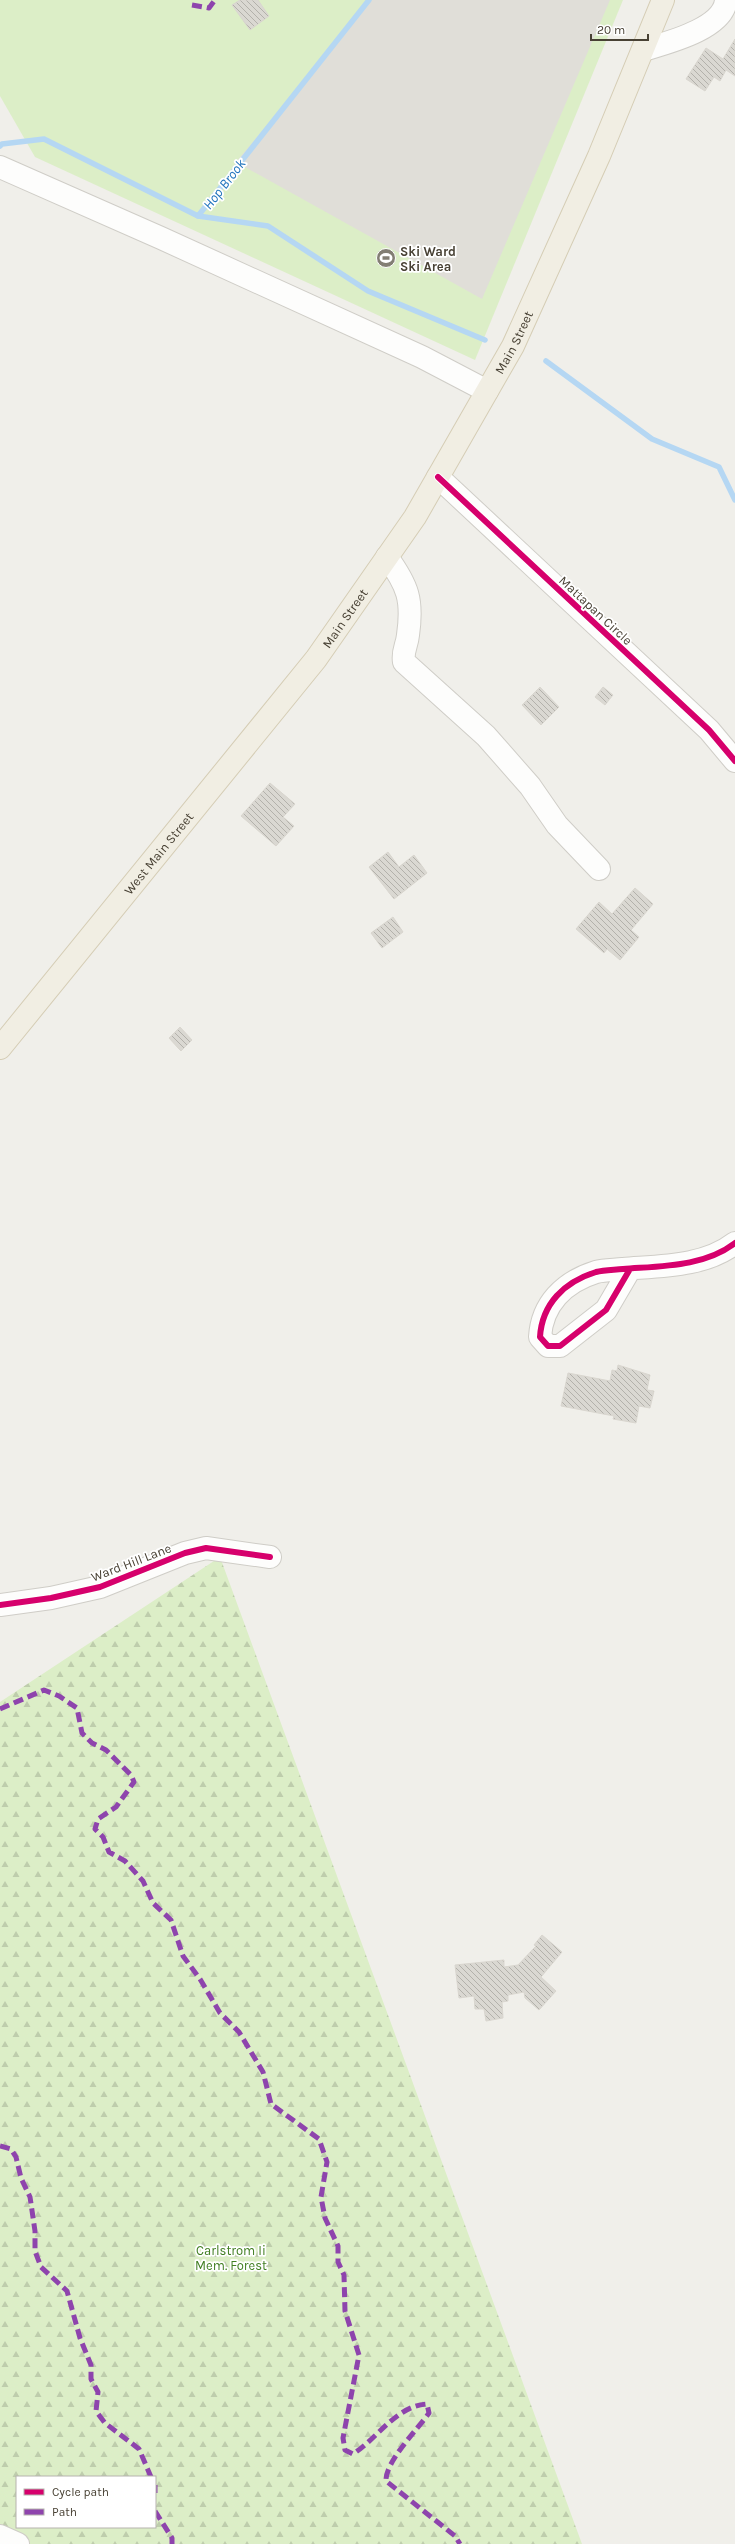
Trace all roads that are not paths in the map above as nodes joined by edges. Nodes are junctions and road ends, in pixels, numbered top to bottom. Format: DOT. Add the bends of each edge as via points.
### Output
graph roads {
  1 [pos="663,0"];
  2 [pos="726,0"];
  3 [pos="643,50"];
  4 [pos="0,167"];
  5 [pos="487,391"];
  6 [pos="438,477"];
  7 [pos="387,557"];
  8 [pos="316,659"];
  9 [pos="735,761"];
  10 [pos="599,869"];
  11 [pos="0,1048"];
  12 [pos="735,1243"];
  13 [pos="630,1269"];
  14 [pos="270,1557"];
  15 [pos="0,1605"];
  16 [pos="0,2536"];
  17 [pos="18,2544"];
  1 -- 3 [label="main road, Main Street"];
  2 -- 3 [label="street" via="719,15 709,24"];
  3 -- 5 [label="main road, Main Street" via="596,163 513,346"];
  4 -- 5 [label="street" via="422,357"];
  5 -- 6 [label="main road, Main Street"];
  6 -- 7 [label="main road, Main Street" via="415,517"];
  6 -- 9 [label="street, Mattapan Circle" via="709,730"];
  7 -- 8 [label="main road, Main Street"];
  7 -- 10 [label="street" via="404,580 411,601 407,641 402,652 404,662 486,736 530,786 557,824"];
  8 -- 11 [label="main road, West Main Street"];
  12 -- 13 [label="street" via="701,1259"];
  14 -- 15 [label="street, Ward Hill Lane" via="206,1548 185,1553 100,1587 51,1598"];
  16 -- 17 [label="street"];
}
